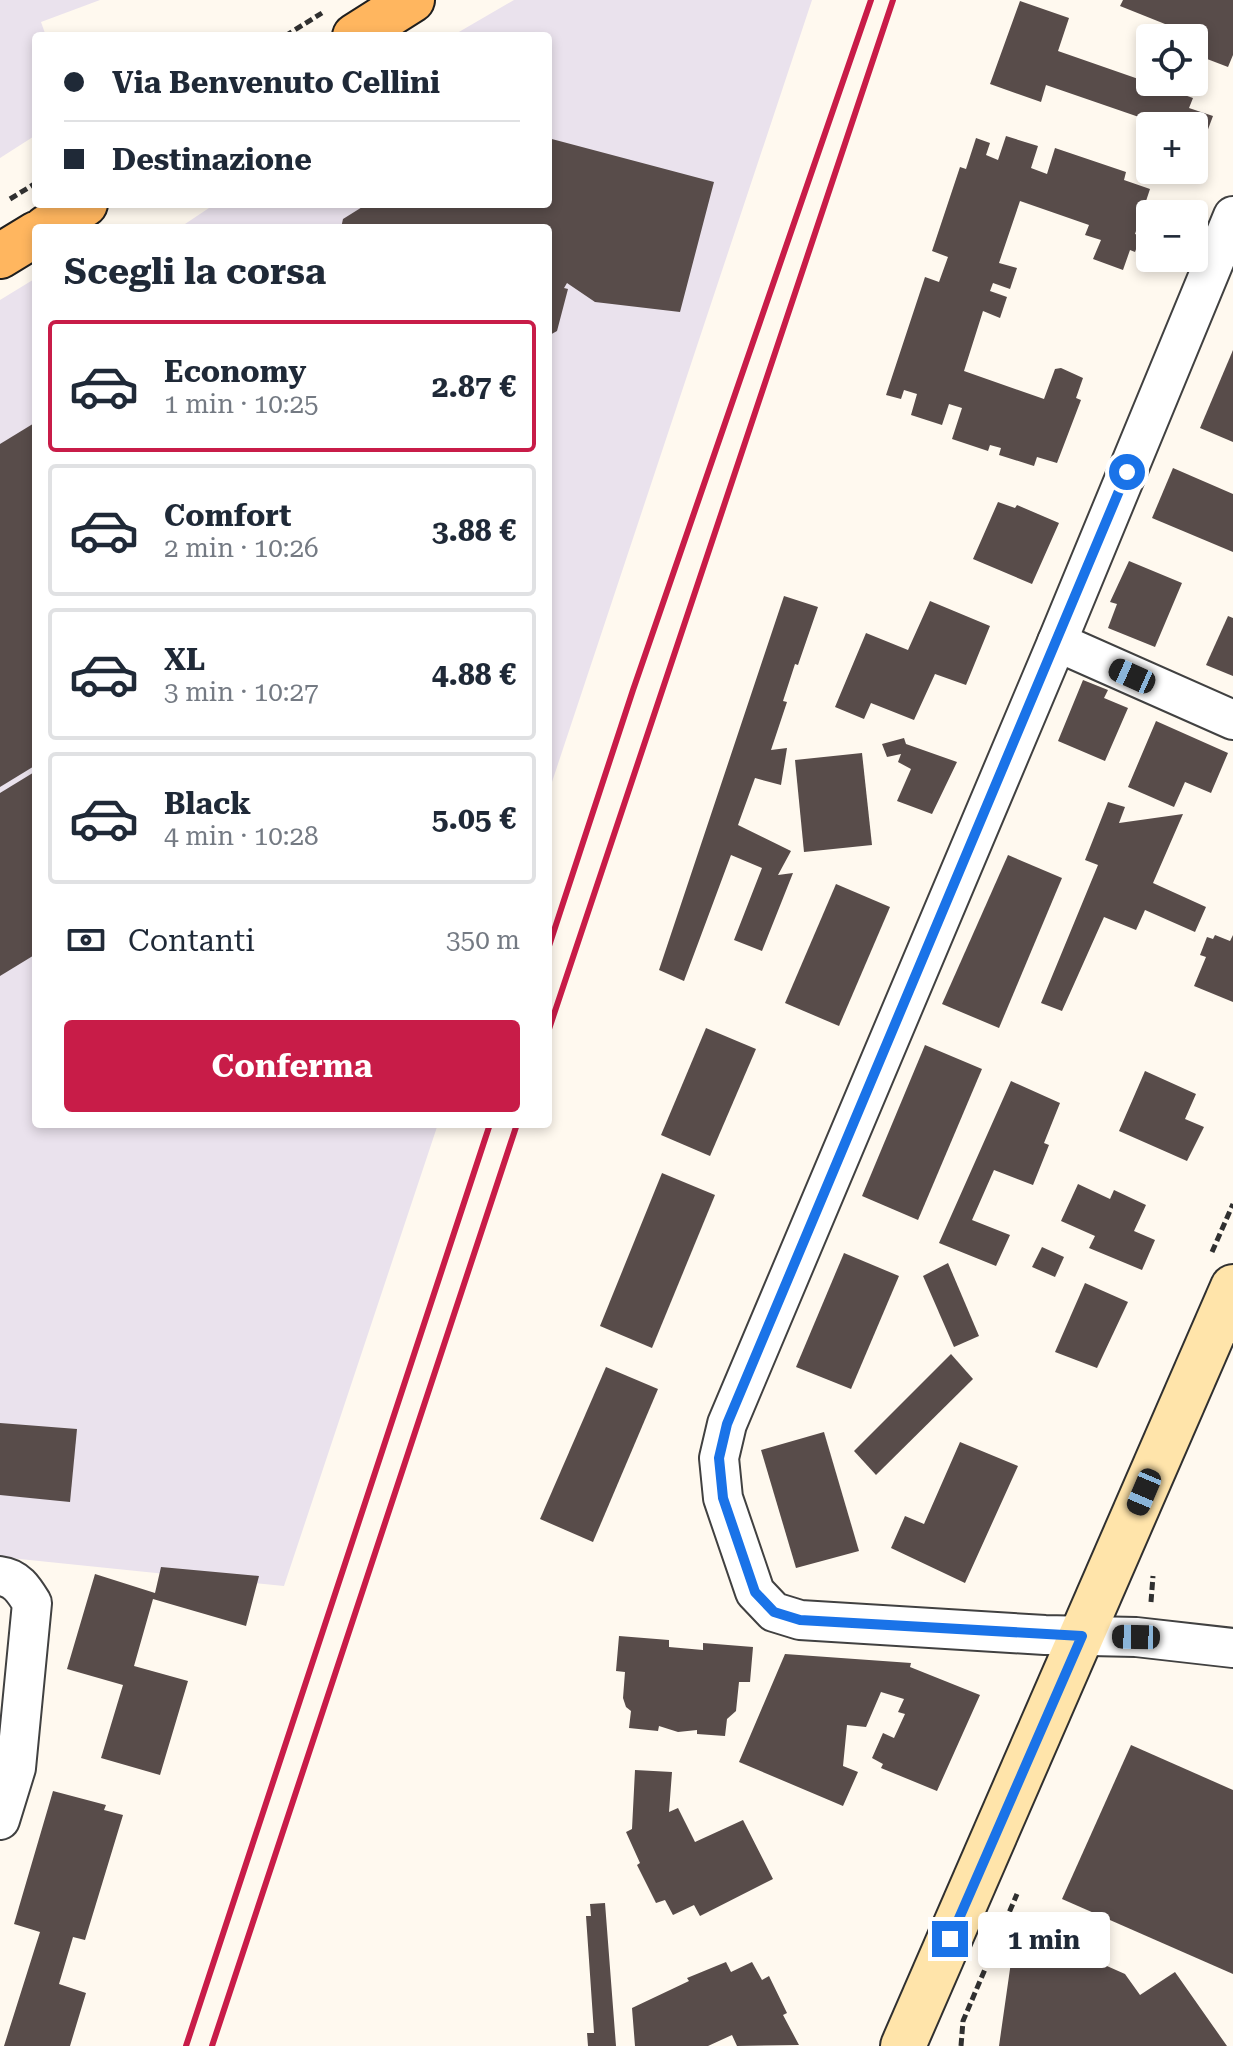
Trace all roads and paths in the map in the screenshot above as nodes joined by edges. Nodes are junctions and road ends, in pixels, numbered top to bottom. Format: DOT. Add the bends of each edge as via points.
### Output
graph roads {
  1 [pos="412,0"];
  2 [pos="344,22"];
  3 [pos="302,32"];
  4 [pos="32,185"];
  5 [pos="0,205"];
  6 [pos="78,208"];
  7 [pos="1233,216"];
  8 [pos="52,224"];
  9 [pos="32,236"];
  10 [pos="0,256"];
  11 [pos="1057,642"];
  12 [pos="1233,720"];
  13 [pos="1233,1287"];
  14 [pos="11,1581"];
  15 [pos="1082,1636"];
  16 [pos="1233,1648"];
  17 [pos="0,1820"];
  18 [pos="938,1967"];
  19 [pos="903,2046"];
  20 [pos="932,2046"];
  1 -- 2 [label="main road"];
  2 -- 3 [label="path"];
  4 -- 5 [label="path"];
  6 -- 8 [label="main road"];
  7 -- 11 [label="street"];
  9 -- 10 [label="main road"];
  11 -- 12 [label="street"];
  11 -- 15 [label="street" via="733,1409 719,1458 723,1498 755,1592 774,1612 800,1620"];
  13 -- 15 [label="main road"];
  14 -- 17 [label="street" via="32,1603 16,1768"];
  15 -- 16 [label="street"];
  15 -- 18 [label="main road"];
  18 -- 19 [label="main road"];
  18 -- 20 [label="main road"];
}
